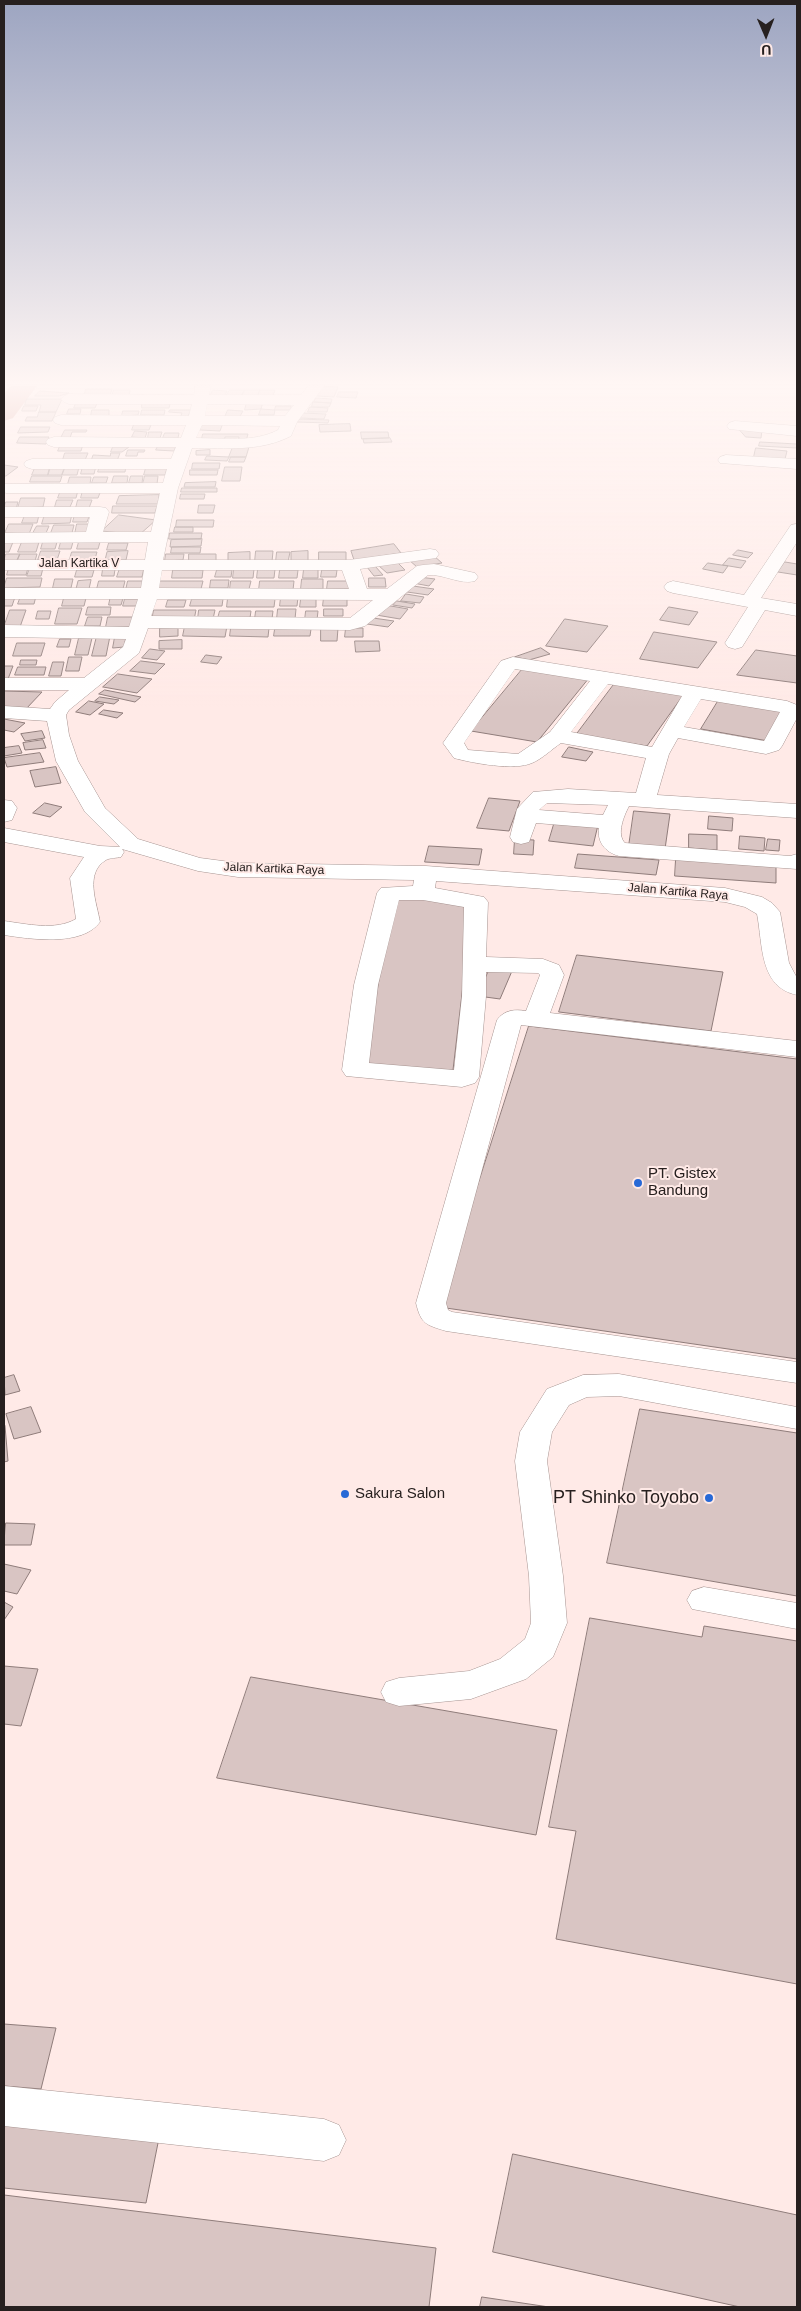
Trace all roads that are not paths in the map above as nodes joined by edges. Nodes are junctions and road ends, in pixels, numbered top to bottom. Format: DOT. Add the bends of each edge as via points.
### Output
graph roads {
  1 [pos="105,494"];
  2 [pos="169,494"];
  3 [pos="4,512"];
  4 [pos="100,512"];
  5 [pos="797,529"];
  6 [pos="158,537"];
  7 [pos="4,538"];
  8 [pos="100,538"];
  9 [pos="430,554"];
  10 [pos="100,564"];
  11 [pos="4,565"];
  12 [pos="154,565"];
  13 [pos="349,565"];
  14 [pos="469,577"];
  15 [pos="673,586"];
  16 [pos="4,593"];
  17 [pos="149,594"];
  18 [pos="360,594"];
  19 [pos="394,595"];
  20 [pos="755,601"];
  21 [pos="797,610"];
  22 [pos="139,627"];
  23 [pos="4,630"];
  24 [pos="735,643"];
  25 [pos="603,678"];
  26 [pos="4,684"];
  27 [pos="88,684"];
  28 [pos="695,692"];
  29 [pos="4,712"];
  30 [pos="56,715"];
  31 [pos="671,731"];
  32 [pos="557,736"];
  33 [pos="658,754"];
  34 [pos="620,799"];
  35 [pos="645,800"];
  36 [pos="4,806"];
  37 [pos="797,811"];
  38 [pos="4,815"];
  39 [pos="527,816"];
  40 [pos="612,822"];
  41 [pos="4,835"];
  42 [pos="521,837"];
  43 [pos="130,844"];
  44 [pos="100,853"];
  45 [pos="797,861"];
  46 [pos="425,883"];
  47 [pos="4,928"];
  48 [pos="474,964"];
  49 [pos="797,988"];
  50 [pos="535,1020"];
  51 [pos="797,1049"];
  52 [pos="797,1373"];
  53 [pos="797,1418"];
  54 [pos="704,1600"];
  55 [pos="797,1616"];
  56 [pos="400,1692"];
  57 [pos="4,2106"];
  58 [pos="324,2140"];
  1 -- 4 [label="street"];
  2 -- 6 [label="street"];
  3 -- 4 [label="street"];
  4 -- 8 [label="street"];
  5 -- 20 [label="street"];
  6 -- 8 [label="street"];
  6 -- 12 [label="street"];
  7 -- 8 [label="street"];
  8 -- 10 [label="street"];
  9 -- 13 [label="street, Jalan Kartika V"];
  10 -- 11 [label="street, Jalan Kartika V"];
  10 -- 12 [label="street, Jalan Kartika V"];
  12 -- 13 [label="street, Jalan Kartika V"];
  12 -- 17 [label="street"];
  13 -- 18 [label="street"];
  14 -- 19 [label="street" via="423,570"];
  15 -- 20 [label="street"];
  16 -- 17 [label="street"];
  17 -- 18 [label="street"];
  17 -- 22 [label="street"];
  18 -- 19 [label="street"];
  19 -- 22 [label="street" via="358,622 350,624"];
  20 -- 21 [label="street"];
  20 -- 24 [label="street"];
  22 -- 23 [label="street"];
  22 -- 27 [label="street" via="129,653"];
  25 -- 28 [label="street"];
  25 -- 32 [label="street"];
  25 -- 32 [label="street" via="508,664 453,743 461,754 469,756 524,760"];
  26 -- 27 [label="street"];
  27 -- 30 [label="street"];
  28 -- 31 [label="street"];
  28 -- 31 [label="street" via="790,710 772,746 766,748"];
  29 -- 30 [label="street"];
  30 -- 43 [label="street, Jalan Kartika Raya" via="67,761 96,812"];
  31 -- 33 [label="street"];
  32 -- 33 [label="street"];
  33 -- 35 [label="street"];
  34 -- 35 [label="street"];
  34 -- 39 [label="street" via="541,797 528,808"];
  34 -- 40 [label="street"];
  35 -- 37 [label="street"];
  36 -- 38 [label="street"];
  39 -- 40 [label="street"];
  39 -- 42 [label="street"];
  40 -- 45 [label="street" via="609,840 612,846 619,848"];
  41 -- 44 [label="street"];
  43 -- 44 [label="street" via="119,850"];
  43 -- 46 [label="street, Jalan Kartika Raya" via="198,864 238,870"];
  44 -- 47 [label="street" via="81,876 80,887 88,922 64,932"];
  46 -- 48 [label="street" via="476,902"];
  46 -- 48 [label="street" via="389,893 366,984 355,1070 462,1079 466,1076"];
  46 -- 49 [label="street, Jalan Kartika Raya" via="716,894 744,898 768,913 780,974 786,983"];
  48 -- 50 [label="street" via="543,966 550,970 552,975"];
  50 -- 51 [label="street"];
  50 -- 52 [label="street" via="510,1020 431,1303 434,1316 446,1321"];
  53 -- 56 [label="street" via="619,1385 583,1386 558,1396 536,1432 531,1461 549,1623 540,1647 513,1669 471,1685"];
  54 -- 55 [label="street"];
  57 -- 58 [label="street"];
}
